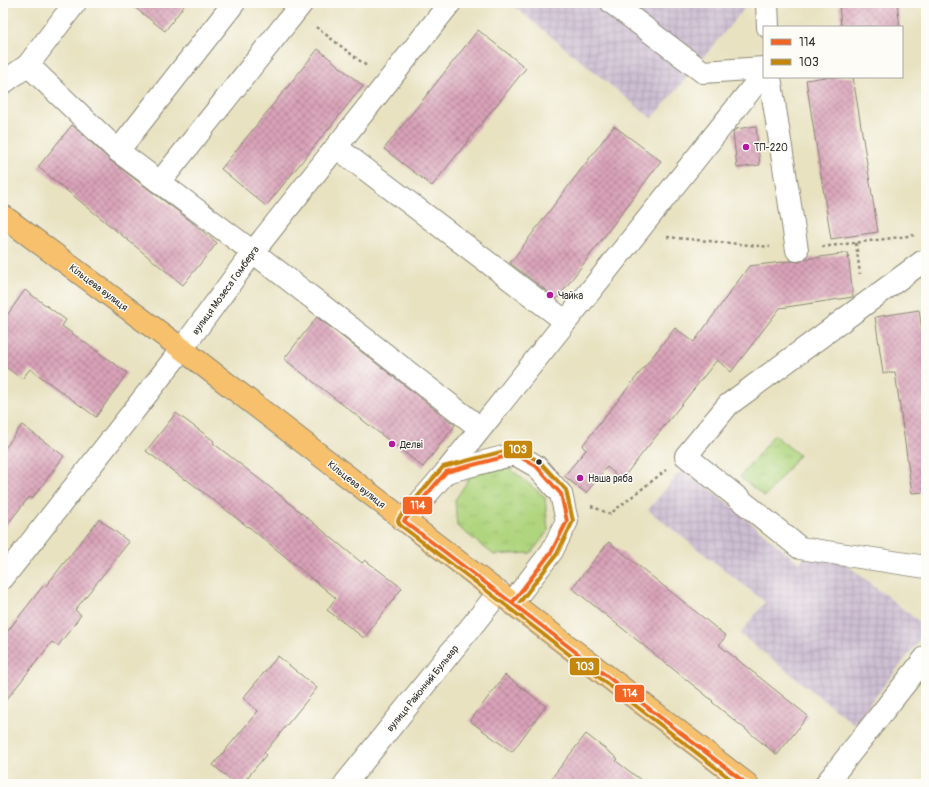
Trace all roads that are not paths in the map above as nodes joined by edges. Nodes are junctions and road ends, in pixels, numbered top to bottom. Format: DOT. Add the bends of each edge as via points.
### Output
graph roads {
  1 [pos="75,3"];
  2 [pos="234,3"];
  3 [pos="450,3"];
  4 [pos="612,3"];
  5 [pos="767,3"];
  6 [pos="299,7"];
  7 [pos="768,26"];
  8 [pos="28,65"];
  9 [pos="763,68"];
  10 [pos="763,74"];
  11 [pos="770,78"];
  12 [pos="3,83"];
  13 [pos="336,147"];
  14 [pos="118,151"];
  15 [pos="160,182"];
  16 [pos="3,216"];
  17 [pos="797,250"];
  18 [pos="253,252"];
  19 [pos="926,260"];
  20 [pos="565,321"];
  21 [pos="182,349"];
  22 [pos="480,428"];
  23 [pos="446,472"];
  24 [pos="404,521"];
  25 [pos="926,567"];
  26 [pos="3,578"];
  27 [pos="506,597"];
  28 [pos="926,657"];
  29 [pos="346,784"];
  30 [pos="747,784"];
  31 [pos="826,784"];
  1 -- 8 [label="street"];
  2 -- 14 [label="street"];
  3 -- 13 [label="street, вулиця Мозеса Гомберга"];
  4 -- 9 [label="street" via="703,72"];
  5 -- 7 [label="street"];
  6 -- 15 [label="street"];
  8 -- 12 [label="street"];
  8 -- 14 [label="street"];
  10 -- 20 [label="street"];
  11 -- 17 [label="street"];
  13 -- 18 [label="street, вулиця Мозеса Гомберга"];
  13 -- 20 [label="street"];
  14 -- 15 [label="street"];
  15 -- 18 [label="street"];
  16 -- 21 [label="main road, Кільцева вулиця"];
  18 -- 21 [label="street, вулиця Мозеса Гомберга"];
  18 -- 22 [label="street"];
  19 -- 25 [label="street" via="728,405 686,456 800,548"];
  20 -- 22 [label="street"];
  21 -- 24 [label="main road, Кільцева вулиця"];
  21 -- 26 [label="street, вулиця Мозеса Гомберга"];
  22 -- 23 [label="street"];
  23 -- 24 [label="street"];
  23 -- 27 [label="street, вулиця Районний Бульвар" via="515,454 536,466 562,494 567,521 552,551"];
  24 -- 27 [label="main road, Кільцева вулиця"];
  27 -- 29 [label="street, вулиця Районний Бульвар"];
  27 -- 30 [label="main road, Кільцева вулиця"];
  28 -- 31 [label="street"];
}
